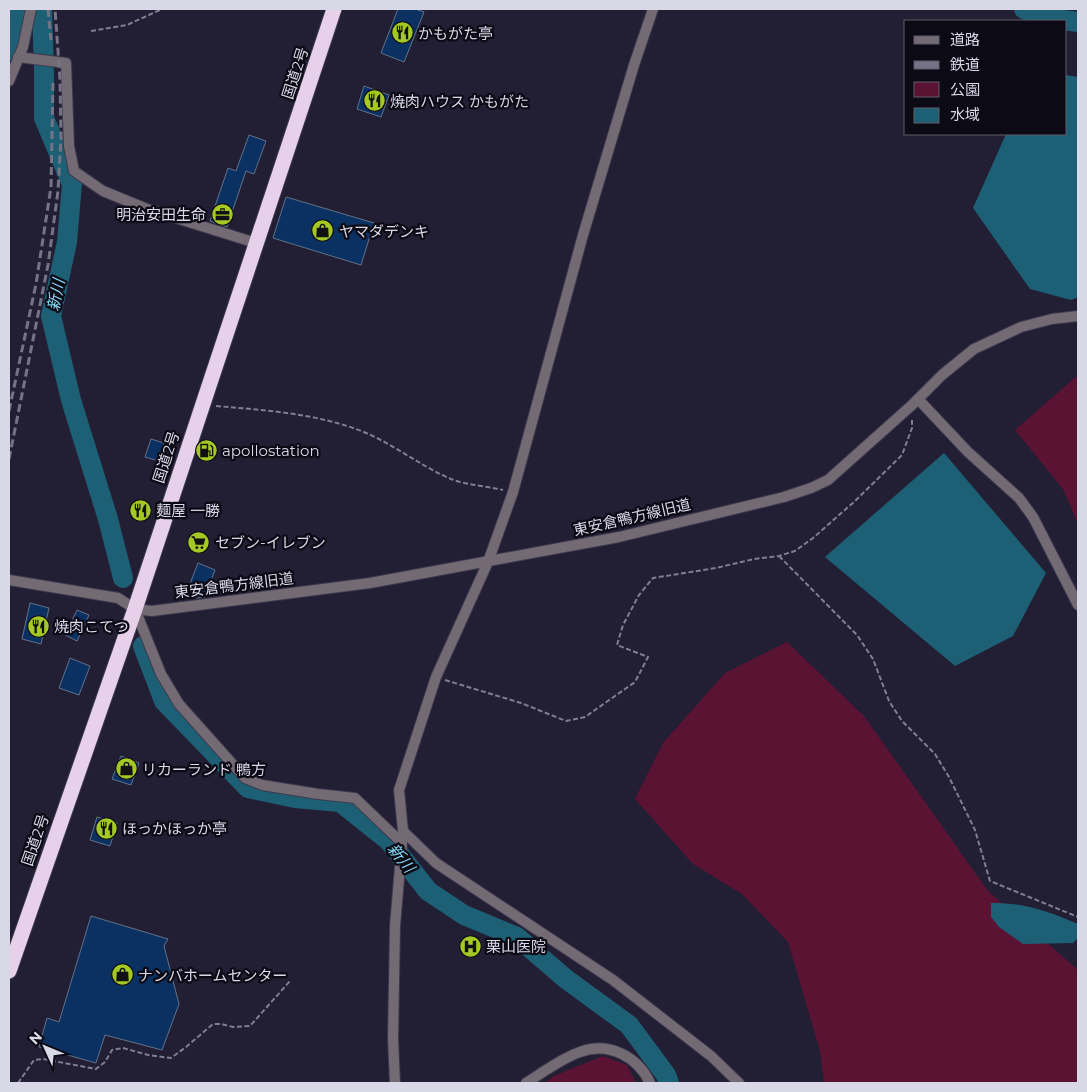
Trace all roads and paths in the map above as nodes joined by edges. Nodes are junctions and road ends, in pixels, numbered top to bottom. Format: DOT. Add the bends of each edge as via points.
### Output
graph roads {
  1 [pos="31,9"];
  2 [pos="162,9"];
  3 [pos="334,9"];
  4 [pos="653,9"];
  5 [pos="91,31"];
  6 [pos="18,57"];
  7 [pos="9,81"];
  8 [pos="256,243"];
  9 [pos="1078,316"];
  10 [pos="915,402"];
  11 [pos="201,405"];
  12 [pos="513,492"];
  13 [pos="779,556"];
  14 [pos="488,562"];
  15 [pos="9,580"];
  16 [pos="1078,605"];
  17 [pos="135,609"];
  18 [pos="436,677"];
  19 [pos="402,837"];
  20 [pos="1078,917"];
  21 [pos="9,971"];
  22 [pos="290,981"];
  23 [pos="18,1083"];
  24 [pos="395,1083"];
  25 [pos="526,1083"];
  26 [pos="650,1083"];
  27 [pos="738,1083"];
  1 -- 6 [label="street"];
  2 -- 5 [label="path" via="127,25"];
  3 -- 8 [label="highway, 国道2号"];
  4 -- 12 [label="street" via="586,226"];
  6 -- 7 [label="street"];
  6 -- 8 [label="street" via="66,63 69,146 74,171 103,191 147,209"];
  8 -- 11 [label="highway, 国道2号"];
  9 -- 10 [label="street, 東安倉鴨方線旧道" via="1052,318 1021,327 974,349"];
  10 -- 13 [label="path" via="912,428 902,455 814,538 795,551"];
  10 -- 14 [label="street, 東安倉鴨方線旧道" via="828,480 812,488 620,537"];
  10 -- 16 [label="street" via="1019,498 1033,517"];
  11 -- 12 [label="path" via="288,412 354,428 382,439 453,480"];
  11 -- 17 [label="highway, 国道2号"];
  12 -- 14 [label="street"];
  13 -- 18 [label="path" via="653,578 639,594 617,645 648,657 635,682 585,717 566,721 521,703"];
  13 -- 20 [label="path" via="857,635 873,659 889,701 949,777 976,830 990,881"];
  14 -- 17 [label="street, 東安倉鴨方線旧道" via="370,583 152,611"];
  14 -- 18 [label="street"];
  15 -- 17 [label="street" via="118,598"];
  17 -- 19 [label="street" via="162,674 179,704 245,778 262,785 355,798"];
  17 -- 21 [label="highway, 国道2号"];
  18 -- 19 [label="street" via="399,790"];
  19 -- 24 [label="street" via="395,935"];
  19 -- 27 [label="street" via="613,980 711,1056"];
  22 -- 23 [label="path" via="250,1026 213,1024 171,1058 124,1048 112,1050 96,1070 43,1058 34,1060"];
  25 -- 26 [label="street" via="579,1052 590,1049 608,1049 627,1055 645,1072"];
}
